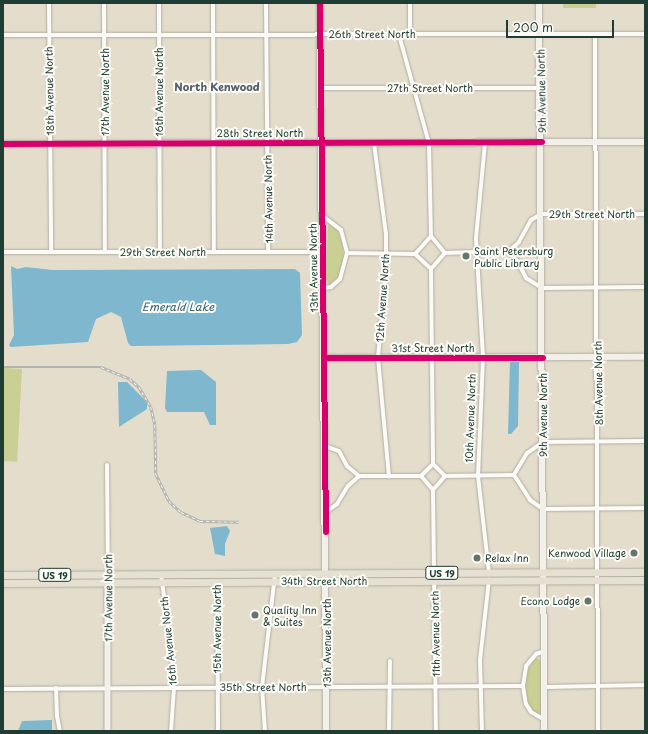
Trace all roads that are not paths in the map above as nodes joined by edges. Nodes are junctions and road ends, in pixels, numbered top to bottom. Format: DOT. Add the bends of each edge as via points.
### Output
graph roads {
  1 [pos="48,3"];
  2 [pos="104,3"];
  3 [pos="159,3"];
  4 [pos="213,3"];
  5 [pos="266,3"];
  6 [pos="320,3"];
  7 [pos="410,3"];
  8 [pos="539,3"];
  9 [pos="104,34"];
  10 [pos="159,34"];
  11 [pos="213,34"];
  12 [pos="266,34"];
  13 [pos="320,34"];
  14 [pos="410,34"];
  15 [pos="540,34"];
  16 [pos="595,34"];
  17 [pos="645,34"];
  18 [pos="3,35"];
  19 [pos="49,35"];
  20 [pos="399,35"];
  21 [pos="413,87"];
  22 [pos="321,88"];
  23 [pos="540,88"];
  24 [pos="542,142"];
  25 [pos="595,142"];
  26 [pos="645,142"];
  27 [pos="159,143"];
  28 [pos="213,143"];
  29 [pos="267,143"];
  30 [pos="321,143"];
  31 [pos="374,143"];
  32 [pos="429,143"];
  33 [pos="485,143"];
  34 [pos="3,144"];
  35 [pos="50,144"];
  36 [pos="105,144"];
  37 [pos="541,214"];
  38 [pos="596,214"];
  39 [pos="645,214"];
  40 [pos="323,216"];
  41 [pos="431,236"];
  42 [pos="509,251"];
  43 [pos="3,252"];
  44 [pos="51,252"];
  45 [pos="105,252"];
  46 [pos="160,252"];
  47 [pos="214,252"];
  48 [pos="268,252"];
  49 [pos="323,252"];
  50 [pos="386,253"];
  51 [pos="445,253"];
  52 [pos="476,253"];
  53 [pos="347,254"];
  54 [pos="415,254"];
  55 [pos="431,269"];
  56 [pos="645,287"];
  57 [pos="324,288"];
  58 [pos="542,288"];
  59 [pos="597,288"];
  60 [pos="645,357"];
  61 [pos="324,358"];
  62 [pos="378,358"];
  63 [pos="432,358"];
  64 [pos="482,358"];
  65 [pos="543,358"];
  66 [pos="597,358"];
  67 [pos="598,441"];
  68 [pos="645,441"];
  69 [pos="542,442"];
  70 [pos="325,446"];
  71 [pos="433,464"];
  72 [pos="107,465"];
  73 [pos="514,475"];
  74 [pos="359,476"];
  75 [pos="389,476"];
  76 [pos="421,476"];
  77 [pos="445,476"];
  78 [pos="478,476"];
  79 [pos="433,490"];
  80 [pos="543,508"];
  81 [pos="645,508"];
  82 [pos="598,509"];
  83 [pos="326,512"];
  84 [pos="544,572"];
  85 [pos="645,572"];
  86 [pos="434,573"];
  87 [pos="489,573"];
  88 [pos="108,574"];
  89 [pos="161,574"];
  90 [pos="3,575"];
  91 [pos="599,576"];
  92 [pos="380,577"];
  93 [pos="217,578"];
  94 [pos="274,578"];
  95 [pos="327,578"];
  96 [pos="545,580"];
  97 [pos="645,580"];
  98 [pos="434,581"];
  99 [pos="489,581"];
  100 [pos="162,582"];
  101 [pos="3,583"];
  102 [pos="108,583"];
  103 [pos="545,651"];
  104 [pos="390,661"];
  105 [pos="645,685"];
  106 [pos="390,686"];
  107 [pos="436,686"];
  108 [pos="479,686"];
  109 [pos="523,686"];
  110 [pos="598,686"];
  111 [pos="262,687"];
  112 [pos="327,687"];
  113 [pos="546,687"];
  114 [pos="56,688"];
  115 [pos="108,688"];
  116 [pos="174,688"];
  117 [pos="216,688"];
  118 [pos="3,689"];
  119 [pos="545,720"];
  120 [pos="60,731"];
  121 [pos="108,731"];
  122 [pos="171,731"];
  123 [pos="218,731"];
  124 [pos="266,731"];
  125 [pos="327,731"];
  126 [pos="389,731"];
  127 [pos="436,731"];
  128 [pos="482,731"];
  129 [pos="545,731"];
  130 [pos="598,731"];
  1 -- 19 [label="street, 18th Avenue North"];
  2 -- 9 [label="street, 17th Avenue North"];
  3 -- 10 [label="street, 16th Avenue North"];
  4 -- 11 [label="street"];
  5 -- 12 [label="street, 14th Avenue North"];
  6 -- 13 [label="street, 13th Avenue North"];
  7 -- 14 [label="street"];
  8 -- 15 [label="street, 9th Avenue North"];
  9 -- 10 [label="street, 26th Street North"];
  9 -- 19 [label="street, 26th Street North"];
  9 -- 36 [label="street, 17th Avenue North"];
  10 -- 11 [label="street, 26th Street North"];
  10 -- 27 [label="street, 16th Avenue North"];
  11 -- 12 [label="street, 26th Street North"];
  11 -- 28 [label="street"];
  12 -- 13 [label="street, 26th Street North"];
  12 -- 29 [label="street, 14th Avenue North"];
  13 -- 20 [label="street, 26th Street North"];
  13 -- 22 [label="street, 13th Avenue North"];
  14 -- 15 [label="street, 26th Street North"];
  14 -- 20 [label="street, 26th Street North"];
  15 -- 16 [label="street, 26th Street North"];
  15 -- 23 [label="street, 9th Avenue North"];
  16 -- 17 [label="street, 26th Street North"];
  16 -- 25 [label="street, 8th Avenue North"];
  18 -- 19 [label="street, 26th Street North"];
  19 -- 35 [label="street, 18th Avenue North"];
  20 -- 21 [label="street"];
  21 -- 22 [label="street, 27th Street North"];
  21 -- 23 [label="street, 27th Street North"];
  21 -- 32 [label="street"];
  22 -- 30 [label="street, 13th Avenue North"];
  23 -- 24 [label="street, 9th Avenue North"];
  24 -- 25 [label="street, 28th Street North"];
  24 -- 33 [label="street, 28th Street North"];
  24 -- 37 [label="street, 9th Avenue North"];
  25 -- 26 [label="street, 28th Street North"];
  25 -- 38 [label="street, 8th Avenue North"];
  27 -- 28 [label="street, 28th Street North"];
  27 -- 36 [label="street, 28th Street North"];
  27 -- 46 [label="street, 16th Avenue North"];
  28 -- 29 [label="street, 28th Street North"];
  28 -- 47 [label="street"];
  29 -- 30 [label="street, 28th Street North"];
  29 -- 48 [label="street, 14th Avenue North"];
  30 -- 31 [label="street, 28th Street North"];
  30 -- 40 [label="street, 13th Avenue North"];
  31 -- 32 [label="street, 28th Street North"];
  31 -- 50 [label="street, 12th Avenue North"];
  32 -- 33 [label="street, 28th Street North"];
  32 -- 41 [label="street"];
  33 -- 52 [label="street, 10th Avenue North"];
  34 -- 35 [label="street, 28th Street North"];
  35 -- 36 [label="street, 28th Street North"];
  35 -- 44 [label="street, 18th Avenue North"];
  36 -- 45 [label="street, 17th Avenue North"];
  37 -- 38 [label="street, 29th Street North"];
  37 -- 42 [label="street, 29th Street North" via="531,220 519,242"];
  37 -- 58 [label="street, 9th Avenue North"];
  38 -- 39 [label="street, 29th Street North"];
  38 -- 59 [label="street, 8th Avenue North"];
  40 -- 49 [label="street, 13th Avenue North"];
  40 -- 53 [label="street" via="341,230"];
  41 -- 51 [label="street"];
  41 -- 54 [label="street"];
  42 -- 52 [label="street"];
  42 -- 58 [label="street" via="526,278"];
  43 -- 44 [label="street, 29th Street North"];
  44 -- 45 [label="street, 29th Street North"];
  45 -- 46 [label="street, 29th Street North"];
  46 -- 47 [label="street, 29th Street North"];
  47 -- 48 [label="street, 29th Street North"];
  48 -- 49 [label="street, 29th Street North"];
  49 -- 57 [label="street, 13th Avenue North"];
  50 -- 53 [label="street"];
  50 -- 54 [label="street"];
  50 -- 62 [label="street, 12th Avenue North"];
  51 -- 52 [label="street"];
  51 -- 55 [label="street"];
  52 -- 64 [label="street, 10th Avenue North"];
  53 -- 57 [label="street" via="340,279 331,287"];
  54 -- 55 [label="street"];
  55 -- 63 [label="street"];
  56 -- 59 [label="street"];
  57 -- 61 [label="street, 13th Avenue North"];
  58 -- 59 [label="street"];
  58 -- 65 [label="street, 9th Avenue North"];
  59 -- 66 [label="street, 8th Avenue North"];
  60 -- 66 [label="street, 31st Street North"];
  61 -- 62 [label="street, 31st Street North"];
  61 -- 70 [label="street, 13th Avenue North"];
  62 -- 63 [label="street, 31st Street North"];
  62 -- 75 [label="street, 12th Avenue North"];
  63 -- 64 [label="street, 31st Street North"];
  63 -- 71 [label="street"];
  64 -- 65 [label="street, 31st Street North"];
  64 -- 78 [label="street, 10th Avenue North"];
  65 -- 66 [label="street, 31st Street North"];
  65 -- 69 [label="street, 9th Avenue North"];
  66 -- 67 [label="street, 8th Avenue North"];
  67 -- 68 [label="street"];
  67 -- 69 [label="street"];
  67 -- 82 [label="street, 8th Avenue North"];
  69 -- 73 [label="street" via="530,450"];
  69 -- 80 [label="street, 9th Avenue North"];
  70 -- 74 [label="street" via="339,451 347,466"];
  70 -- 83 [label="street, 13th Avenue North"];
  71 -- 76 [label="street"];
  71 -- 77 [label="street"];
  72 -- 88 [label="street, 17th Avenue North"];
  73 -- 78 [label="street"];
  73 -- 80 [label="street" via="530,500"];
  74 -- 75 [label="street"];
  74 -- 83 [label="street" via="348,486 338,504"];
  75 -- 76 [label="street"];
  76 -- 79 [label="street" via="424,483"];
  77 -- 78 [label="street"];
  77 -- 79 [label="street"];
  78 -- 87 [label="street, 10th Avenue North"];
  79 -- 86 [label="street, 11th Avenue North"];
  80 -- 82 [label="street"];
  80 -- 84 [label="street, 9th Avenue North"];
  81 -- 82 [label="street"];
  82 -- 91 [label="street, 8th Avenue North"];
  83 -- 95 [label="street, 13th Avenue North"];
  84 -- 87 [label="highway, 34th Street North / US 19"];
  84 -- 91 [label="highway, 34th Street North / US 19"];
  84 -- 96 [label="street, 9th Avenue North"];
  85 -- 91 [label="highway, 34th Street North / US 19"];
  86 -- 87 [label="highway, 34th Street North / US 19"];
  86 -- 92 [label="highway, 34th Street North / US 19"];
  86 -- 98 [label="street, 11th Avenue North"];
  87 -- 99 [label="street, 10th Avenue North"];
  88 -- 89 [label="highway, 34th Street North / US 19"];
  88 -- 90 [label="highway, 34th Street North / US 19"];
  88 -- 102 [label="street, 17th Avenue North"];
  89 -- 93 [label="highway, 34th Street North / US 19"];
  89 -- 100 [label="street, 16th Avenue North"];
  91 -- 96 [label="highway, 34th Street North / US 19"];
  91 -- 97 [label="highway, 34th Street North / US 19"];
  91 -- 110 [label="street, 8th Avenue North"];
  92 -- 95 [label="highway, 34th Street North / US 19"];
  92 -- 98 [label="highway, 34th Street North / US 19"];
  93 -- 94 [label="highway, 34th Street North / US 19"];
  93 -- 100 [label="highway, 34th Street North / US 19"];
  93 -- 117 [label="street, 15th Avenue North"];
  94 -- 95 [label="highway, 34th Street North / US 19"];
  94 -- 111 [label="street"];
  95 -- 112 [label="street, 13th Avenue North"];
  96 -- 99 [label="highway, 34th Street North / US 19"];
  96 -- 103 [label="street, 9th Avenue North"];
  98 -- 99 [label="highway, 34th Street North / US 19"];
  98 -- 107 [label="street, 11th Avenue North"];
  99 -- 108 [label="street, 10th Avenue North"];
  100 -- 102 [label="highway, 34th Street North / US 19"];
  100 -- 116 [label="street, 16th Avenue North"];
  101 -- 102 [label="highway, 34th Street North / US 19"];
  102 -- 115 [label="street, 17th Avenue North"];
  103 -- 109 [label="street" via="536,654 526,666"];
  103 -- 113 [label="street, 9th Avenue North"];
  104 -- 106 [label="street"];
  105 -- 110 [label="street"];
  106 -- 107 [label="street, 35th Street North"];
  106 -- 112 [label="street, 35th Street North"];
  106 -- 126 [label="street"];
  107 -- 108 [label="street, 35th Street North"];
  107 -- 127 [label="street, 11th Avenue North"];
  108 -- 109 [label="street, 35th Street North"];
  108 -- 128 [label="street, 10th Avenue North"];
  109 -- 119 [label="street" via="523,696 531,712"];
  110 -- 113 [label="street"];
  110 -- 130 [label="street, 8th Avenue North"];
  111 -- 112 [label="street, 35th Street North"];
  111 -- 117 [label="street, 35th Street North"];
  111 -- 124 [label="street"];
  112 -- 125 [label="street, 13th Avenue North"];
  113 -- 119 [label="street, 9th Avenue North"];
  114 -- 115 [label="street, 35th Street North"];
  114 -- 118 [label="street, 35th Street North"];
  114 -- 120 [label="street" via="56,716"];
  115 -- 116 [label="street, 35th Street North"];
  115 -- 121 [label="street, 17th Avenue North"];
  116 -- 117 [label="street, 35th Street North"];
  116 -- 122 [label="street, 16th Avenue North"];
  117 -- 123 [label="street, 15th Avenue North"];
  119 -- 129 [label="street, 9th Avenue North"];
}
